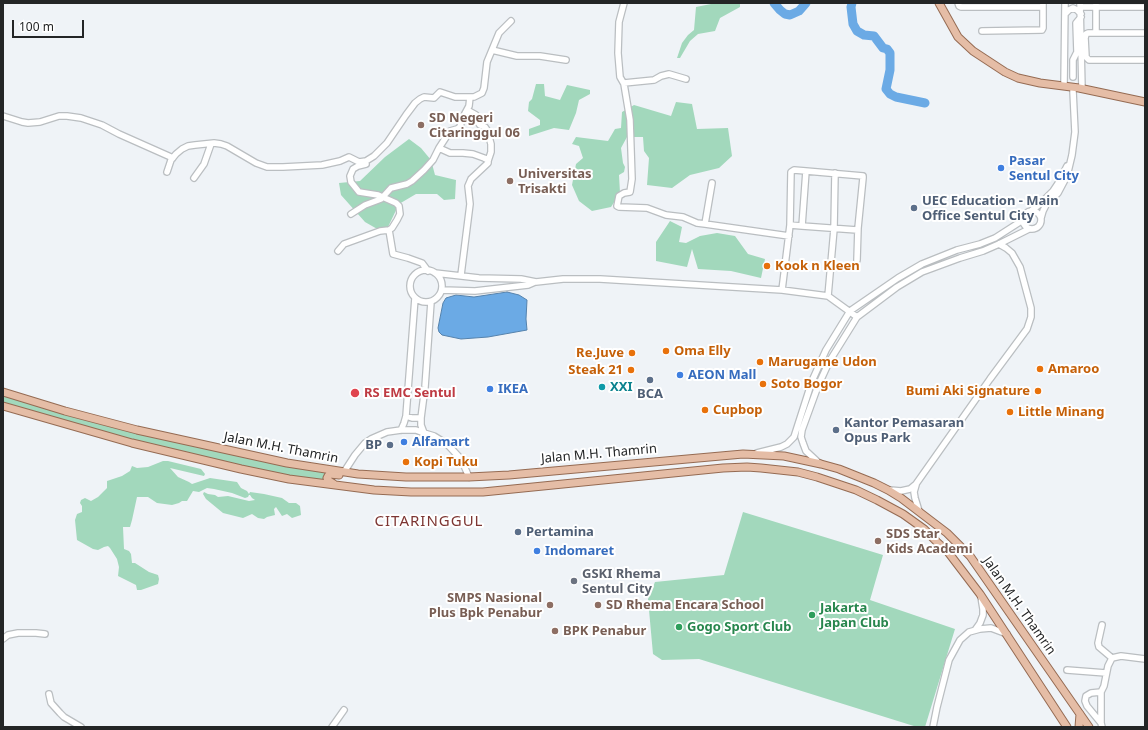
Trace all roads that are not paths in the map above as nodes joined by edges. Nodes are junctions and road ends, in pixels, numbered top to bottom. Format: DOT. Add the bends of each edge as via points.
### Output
graph roads {
  1 [pos="624,3"];
  2 [pos="939,3"];
  3 [pos="958,3"];
  4 [pos="1065,3"];
  5 [pos="1043,5"];
  6 [pos="1081,5"];
  7 [pos="1096,5"];
  8 [pos="1145,7"];
  9 [pos="1081,15"];
  10 [pos="1065,16"];
  11 [pos="511,21"];
  12 [pos="982,31"];
  13 [pos="1096,33"];
  14 [pos="1145,33"];
  15 [pos="492,50"];
  16 [pos="566,60"];
  17 [pos="1073,60"];
  18 [pos="1145,60"];
  19 [pos="1073,77"];
  20 [pos="686,79"];
  21 [pos="624,83"];
  22 [pos="1064,86"];
  23 [pos="1082,89"];
  24 [pos="1073,91"];
  25 [pos="470,97"];
  26 [pos="1145,102"];
  27 [pos="467,110"];
  28 [pos="3,116"];
  29 [pos="211,144"];
  30 [pos="439,148"];
  31 [pos="1072,155"];
  32 [pos="374,156"];
  33 [pos="173,158"];
  34 [pos="488,161"];
  35 [pos="806,171"];
  36 [pos="168,172"];
  37 [pos="835,173"];
  38 [pos="194,178"];
  39 [pos="712,183"];
  40 [pos="384,198"];
  41 [pos="1031,211"];
  42 [pos="351,214"];
  43 [pos="1041,218"];
  44 [pos="1023,220"];
  45 [pos="705,224"];
  46 [pos="790,225"];
  47 [pos="802,226"];
  48 [pos="858,228"];
  49 [pos="834,229"];
  50 [pos="1029,229"];
  51 [pos="389,230"];
  52 [pos="789,236"];
  53 [pos="999,244"];
  54 [pos="338,251"];
  55 [pos="857,260"];
  56 [pos="428,270"];
  57 [pos="435,273"];
  58 [pos="461,275"];
  59 [pos="536,282"];
  60 [pos="442,290"];
  61 [pos="782,290"];
  62 [pos="828,296"];
  63 [pos="415,298"];
  64 [pos="431,302"];
  65 [pos="850,311"];
  66 [pos="857,317"];
  67 [pos="826,350"];
  68 [pos="834,354"];
  69 [pos="3,392"];
  70 [pos="3,406"];
  71 [pos="406,416"];
  72 [pos="421,418"];
  73 [pos="401,430"];
  74 [pos="424,433"];
  75 [pos="755,454"];
  76 [pos="784,456"];
  77 [pos="800,459"];
  78 [pos="820,464"];
  79 [pos="785,470"];
  80 [pos="344,472"];
  81 [pos="798,472"];
  82 [pos="358,474"];
  83 [pos="469,477"];
  84 [pos="916,484"];
  85 [pos="344,486"];
  86 [pos="888,490"];
  87 [pos="919,511"];
  88 [pos="931,520"];
  89 [pos="924,529"];
  90 [pos="980,594"];
  91 [pos="1102,625"];
  92 [pos="974,630"];
  93 [pos="45,634"];
  94 [pos="1007,634"];
  95 [pos="3,639"];
  96 [pos="1112,658"];
  97 [pos="1145,659"];
  98 [pos="1067,670"];
  99 [pos="1106,673"];
  100 [pos="1101,692"];
  101 [pos="49,694"];
  102 [pos="344,710"];
  103 [pos="1080,714"];
  104 [pos="1101,725"];
  105 [pos="1089,726"];
  106 [pos="81,727"];
  107 [pos="332,727"];
  108 [pos="933,727"];
  109 [pos="1067,727"];
  110 [pos="1079,727"];
  1 -- 21 [label="street" via="619,22 618,45 620,77"];
  2 -- 22 [label="main road" via="958,37 992,64 1018,78"];
  3 -- 5 [label="street" via="961,7"];
  4 -- 10 [label="street"];
  5 -- 12 [label="street" via="1042,30"];
  6 -- 7 [label="street"];
  6 -- 9 [label="street"];
  7 -- 8 [label="street"];
  7 -- 13 [label="street"];
  9 -- 10 [label="street" via="1073,8"];
  9 -- 17 [label="street" via="1076,23 1077,52"];
  9 -- 23 [label="street"];
  10 -- 17 [label="street" via="1068,51"];
  10 -- 22 [label="street"];
  11 -- 15 [label="street" via="499,33"];
  13 -- 14 [label="street"];
  13 -- 18 [label="street" via="1088,33 1085,36 1088,59"];
  15 -- 16 [label="street" via="517,56"];
  15 -- 25 [label="street" via="487,62 484,88 478,95"];
  17 -- 19 [label="street"];
  20 -- 21 [label="street" via="669,74 654,80"];
  21 -- 45 [label="street" via="630,120 632,179 630,192 620,196 617,206 647,208"];
  22 -- 23 [label="main road"];
  23 -- 26 [label="main road"];
  24 -- 31 [label="street" via="1075,132"];
  25 -- 27 [label="street"];
  25 -- 32 [label="street" via="440,92 434,98 420,99"];
  27 -- 30 [label="street" via="460,127 450,131"];
  27 -- 34 [label="street" via="476,115 477,121 487,130 491,144"];
  28 -- 33 [label="street" via="28,123 58,116 81,118"];
  29 -- 32 [label="street" via="227,146 267,167 322,165 349,157 364,162"];
  29 -- 33 [label="street" via="188,146"];
  29 -- 38 [label="street" via="204,164"];
  30 -- 34 [label="street" via="450,153 473,154"];
  30 -- 40 [label="street" via="433,160 412,181 391,188"];
  31 -- 41 [label="street" via="1053,191"];
  31 -- 43 [label="street" via="1066,180 1046,205"];
  32 -- 40 [label="street" via="369,163 353,168 350,179 359,192"];
  33 -- 36 [label="street"];
  34 -- 58 [label="street" via="471,179 468,186 470,204"];
  35 -- 37 [label="street"];
  35 -- 46 [label="street" via="791,172"];
  35 -- 47 [label="street"];
  37 -- 48 [label="street" via="860,175 863,178"];
  37 -- 49 [label="street"];
  39 -- 45 [label="street"];
  40 -- 42 [label="street" via="365,204"];
  40 -- 51 [label="street" via="396,203 400,210 398,220"];
  41 -- 43 [label="street" via="1038,213"];
  41 -- 44 [label="street" via="1025,214"];
  43 -- 50 [label="street" via="1039,226"];
  44 -- 50 [label="street"];
  44 -- 65 [label="street" via="995,238 922,264"];
  45 -- 52 [label="street"];
  46 -- 47 [label="street"];
  46 -- 52 [label="street"];
  47 -- 49 [label="street"];
  48 -- 49 [label="street" via="855,231"];
  48 -- 55 [label="street"];
  49 -- 62 [label="street"];
  50 -- 53 [label="street"];
  51 -- 54 [label="street" via="344,244"];
  51 -- 56 [label="street" via="393,254 422,263"];
  52 -- 61 [label="street"];
  53 -- 66 [label="street" via="922,272"];
  53 -- 84 [label="street" via="1012,253 1020,267 1031,308 1030,322"];
  56 -- 57 [label="street"];
  56 -- 63 [label="street" via="418,272 412,280 410,289"];
  57 -- 58 [label="street"];
  57 -- 60 [label="street" via="441,280"];
  58 -- 59 [label="street"];
  59 -- 60 [label="street" via="475,291"];
  59 -- 61 [label="street" via="607,279"];
  60 -- 64 [label="street"];
  61 -- 62 [label="street"];
  62 -- 65 [label="street"];
  63 -- 64 [label="street"];
  63 -- 71 [label="street"];
  64 -- 72 [label="street"];
  65 -- 66 [label="street"];
  65 -- 67 [label="street"];
  66 -- 68 [label="street"];
  67 -- 68 [label="street"];
  67 -- 75 [label="street" via="809,389 794,437 781,447"];
  68 -- 78 [label="street" via="818,386 801,437 806,451"];
  69 -- 80 [label="main road, Jalan M.H. Thamrin" via="137,430 287,463"];
  70 -- 85 [label="main road, Jalan M.H. Thamrin" via="132,443 289,479"];
  71 -- 72 [label="street"];
  71 -- 73 [label="street"];
  72 -- 74 [label="street"];
  73 -- 74 [label="street"];
  73 -- 80 [label="street" via="387,432 365,443"];
  74 -- 83 [label="street" via="447,444 461,460"];
  75 -- 76 [label="main road, Jalan M.H. Thamrin"];
  75 -- 83 [label="main road, Jalan M.H. Thamrin"];
  76 -- 77 [label="main road, Jalan M.H. Thamrin"];
  76 -- 79 [label="main road" via="789,462"];
  77 -- 78 [label="main road, Jalan M.H. Thamrin"];
  77 -- 81 [label="main road" via="796,468"];
  78 -- 86 [label="main road, Jalan M.H. Thamrin"];
  79 -- 81 [label="main road, Jalan M.H. Thamrin"];
  79 -- 85 [label="main road, Jalan M.H. Thamrin" via="723,468 483,492 411,492"];
  80 -- 82 [label="main road, Jalan M.H. Thamrin"];
  81 -- 89 [label="main road, Jalan M.H. Thamrin" via="856,490 904,514"];
  82 -- 83 [label="main road, Jalan M.H. Thamrin"];
  82 -- 85 [label="main road" via="328,476 329,481"];
  84 -- 86 [label="street" via="901,491"];
  84 -- 87 [label="street" via="914,492"];
  86 -- 87 [label="main road, Jalan M.H. Thamrin"];
  87 -- 88 [label="main road, Jalan M.H. Thamrin"];
  88 -- 89 [label="main road"];
  88 -- 103 [label="main road, Jalan M.H. Thamrin" via="970,556"];
  89 -- 90 [label="main road, Jalan M.H. Thamrin" via="948,552"];
  90 -- 92 [label="street" via="983,615"];
  90 -- 94 [label="main road, Jalan M.H. Thamrin"];
  91 -- 96 [label="street" via="1099,647"];
  92 -- 94 [label="street" via="991,628"];
  92 -- 108 [label="street" via="960,640 949,660"];
  93 -- 95 [label="street" via="18,632"];
  94 -- 109 [label="main road, Jalan M.H. Thamrin"];
  96 -- 97 [label="street" via="1122,656"];
  96 -- 99 [label="street"];
  98 -- 99 [label="street"];
  99 -- 100 [label="street"];
  100 -- 104 [label="street"];
  100 -- 104 [label="street" via="1091,693 1086,696 1085,701"];
  101 -- 106 [label="street" via="60,713"];
  102 -- 107 [label="street"];
  103 -- 105 [label="main road, Jalan M.H. Thamrin"];
  103 -- 110 [label="main road"];
}
